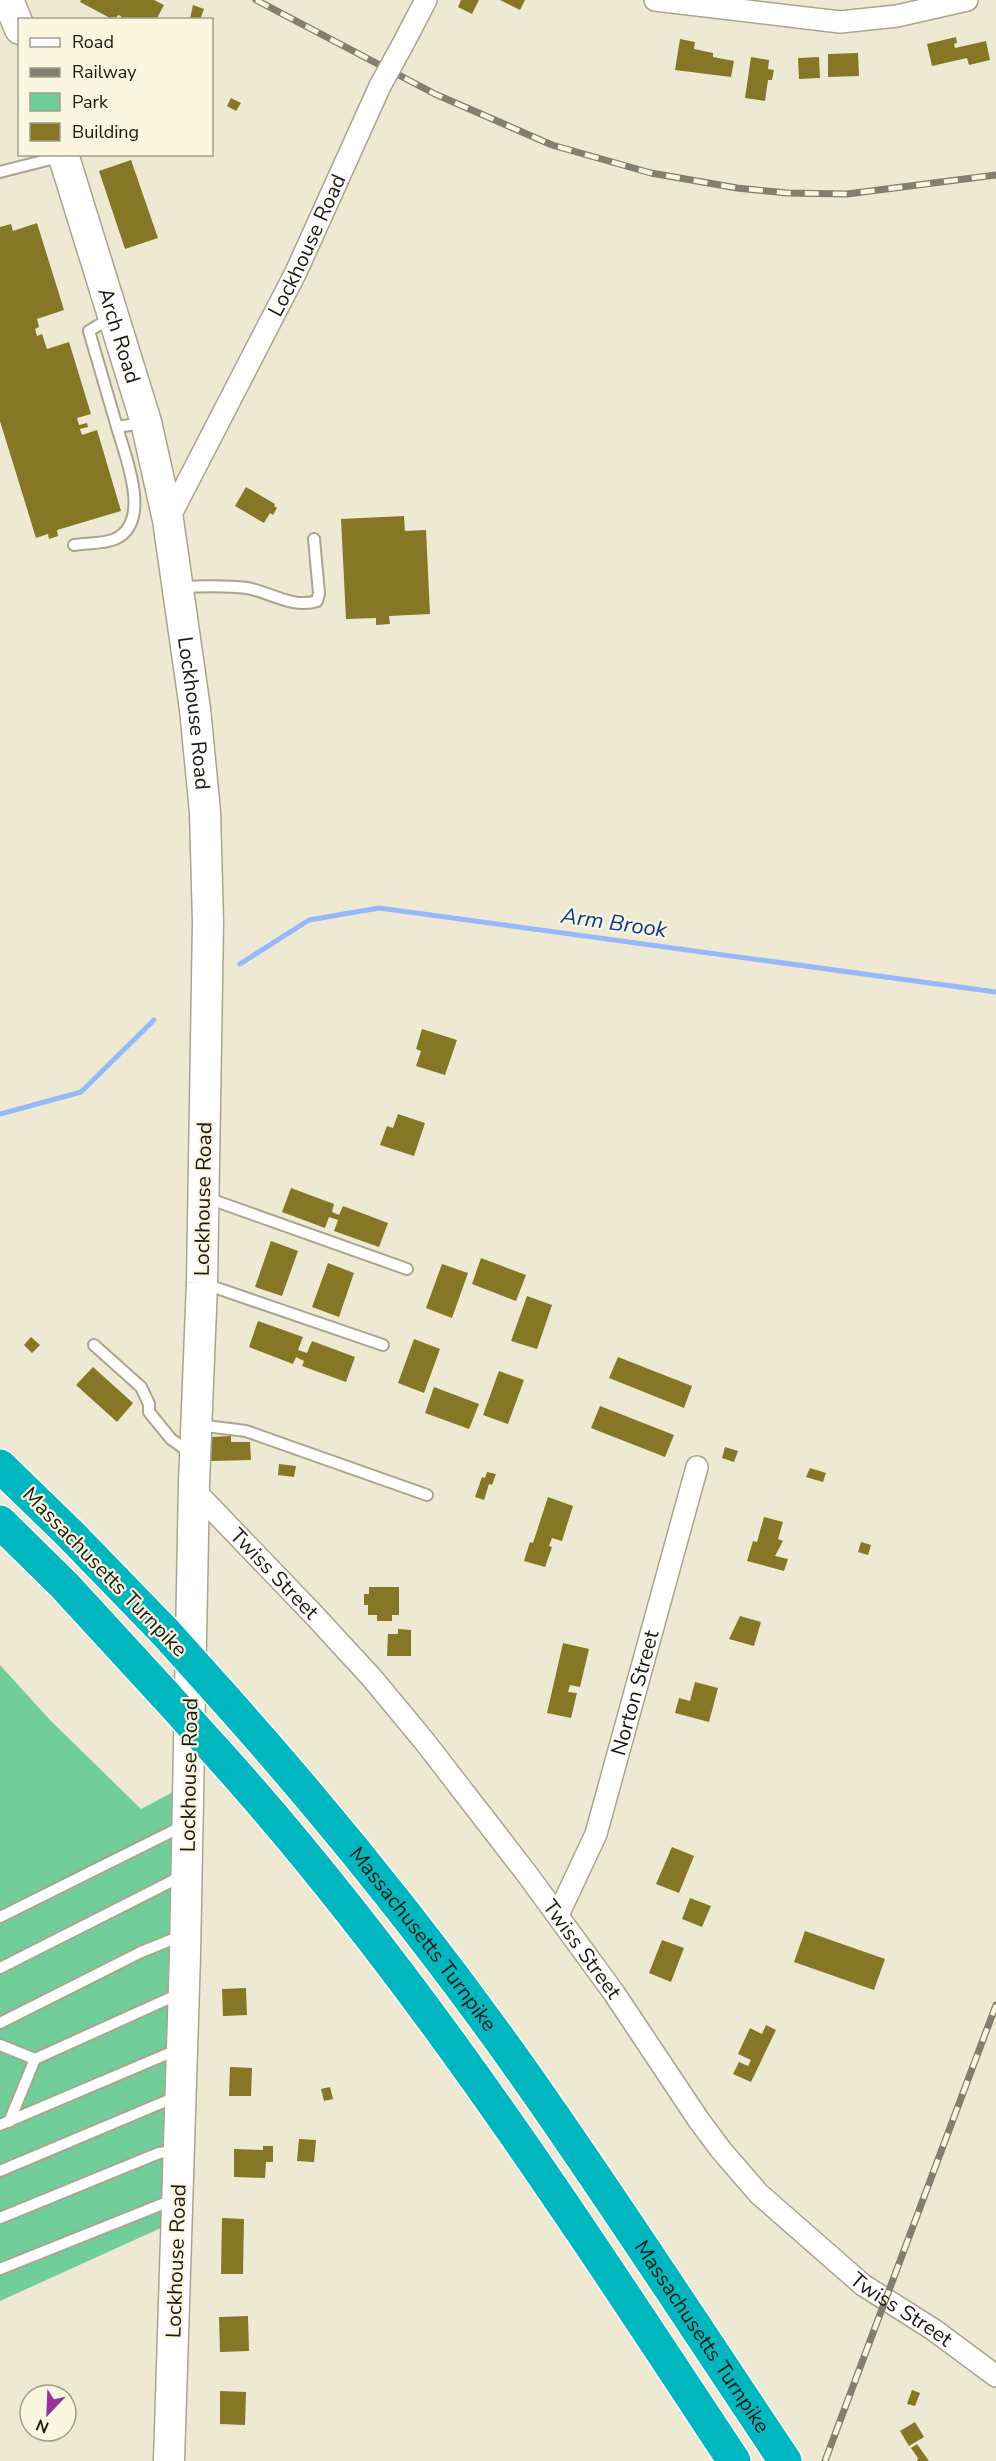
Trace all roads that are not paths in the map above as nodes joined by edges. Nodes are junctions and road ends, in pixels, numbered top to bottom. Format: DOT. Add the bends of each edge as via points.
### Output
graph roads {
  1 [pos="8,0"];
  2 [pos="426,0"];
  3 [pos="967,0"];
  4 [pos="659,1"];
  5 [pos="18,24"];
  6 [pos="59,156"];
  7 [pos="63,156"];
  8 [pos="0,172"];
  9 [pos="113,316"];
  10 [pos="146,423"];
  11 [pos="117,427"];
  12 [pos="168,520"];
  13 [pos="314,539"];
  14 [pos="74,545"];
  15 [pos="177,588"];
  16 [pos="202,1197"];
  17 [pos="407,1269"];
  18 [pos="202,1283"];
  19 [pos="94,1344"];
  20 [pos="383,1345"];
  21 [pos="196,1424"];
  22 [pos="195,1456"];
  23 [pos="0,1466"];
  24 [pos="697,1467"];
  25 [pos="194,1490"];
  26 [pos="427,1494"];
  27 [pos="0,1522"];
  28 [pos="188,1823"];
  29 [pos="187,1873"];
  30 [pos="558,1915"];
  31 [pos="0,1917"];
  32 [pos="186,1934"];
  33 [pos="0,1968"];
  34 [pos="184,1991"];
  35 [pos="0,2023"];
  36 [pos="0,2045"];
  37 [pos="183,2047"];
  38 [pos="35,2059"];
  39 [pos="181,2095"];
  40 [pos="5,2124"];
  41 [pos="179,2151"];
  42 [pos="0,2171"];
  43 [pos="178,2198"];
  44 [pos="0,2218"];
  45 [pos="0,2269"];
  46 [pos="996,2376"];
  47 [pos="783,2458"];
  48 [pos="169,2461"];
  49 [pos="734,2461"];
  1 -- 5 [label="street"];
  2 -- 12 [label="street, Lockhouse Road, bridge" via="380,86 296,272"];
  3 -- 4 [label="street" via="897,16 840,22"];
  6 -- 8 [label="lane"];
  7 -- 9 [label="street, Arch Road"];
  9 -- 10 [label="street, Arch Road"];
  9 -- 11 [label="lane" via="89,331"];
  10 -- 11 [label="lane"];
  10 -- 12 [label="street, Arch Road"];
  11 -- 14 [label="lane" via="135,501 134,517 129,527 115,538"];
  12 -- 15 [label="street, Lockhouse Road"];
  13 -- 15 [label="lane" via="320,593 310,603 251,588"];
  15 -- 16 [label="street, Lockhouse Road" via="195,709 205,821 208,931"];
  16 -- 17 [label="lane"];
  16 -- 18 [label="street, Lockhouse Road"];
  18 -- 20 [label="lane"];
  18 -- 21 [label="street, Lockhouse Road"];
  19 -- 22 [label="lane" via="141,1388 149,1412 171,1439"];
  21 -- 22 [label="street, Lockhouse Road"];
  21 -- 26 [label="lane" via="246,1431"];
  22 -- 25 [label="street, Lockhouse Road"];
  23 -- 47 [label="highway, Massachusetts Turnpike, bridge" via="165,1632 342,1833 530,2082"];
  24 -- 30 [label="street, Norton Street" via="596,1834"];
  25 -- 28 [label="street, Lockhouse Road"];
  25 -- 30 [label="street, Twiss Street" via="372,1678"];
  27 -- 49 [label="highway, Massachusetts Turnpike, bridge" via="166,1696 310,1861 435,2023 548,2180"];
  28 -- 29 [label="street, Lockhouse Road"];
  28 -- 31 [label="lane"];
  29 -- 32 [label="street, Lockhouse Road"];
  29 -- 33 [label="lane"];
  30 -- 46 [label="street, Twiss Street" via="704,2126 759,2194 863,2285"];
  32 -- 34 [label="street, Lockhouse Road"];
  32 -- 35 [label="lane" via="141,1952"];
  34 -- 37 [label="street, Lockhouse Road"];
  34 -- 38 [label="lane"];
  36 -- 38 [label="lane"];
  37 -- 39 [label="street, Lockhouse Road"];
  37 -- 40 [label="lane"];
  38 -- 40 [label="lane"];
  39 -- 41 [label="street, Lockhouse Road"];
  39 -- 42 [label="lane"];
  41 -- 43 [label="street, Lockhouse Road"];
  41 -- 44 [label="lane" via="159,2153"];
  43 -- 45 [label="lane"];
  43 -- 48 [label="street, Lockhouse Road"];
}
